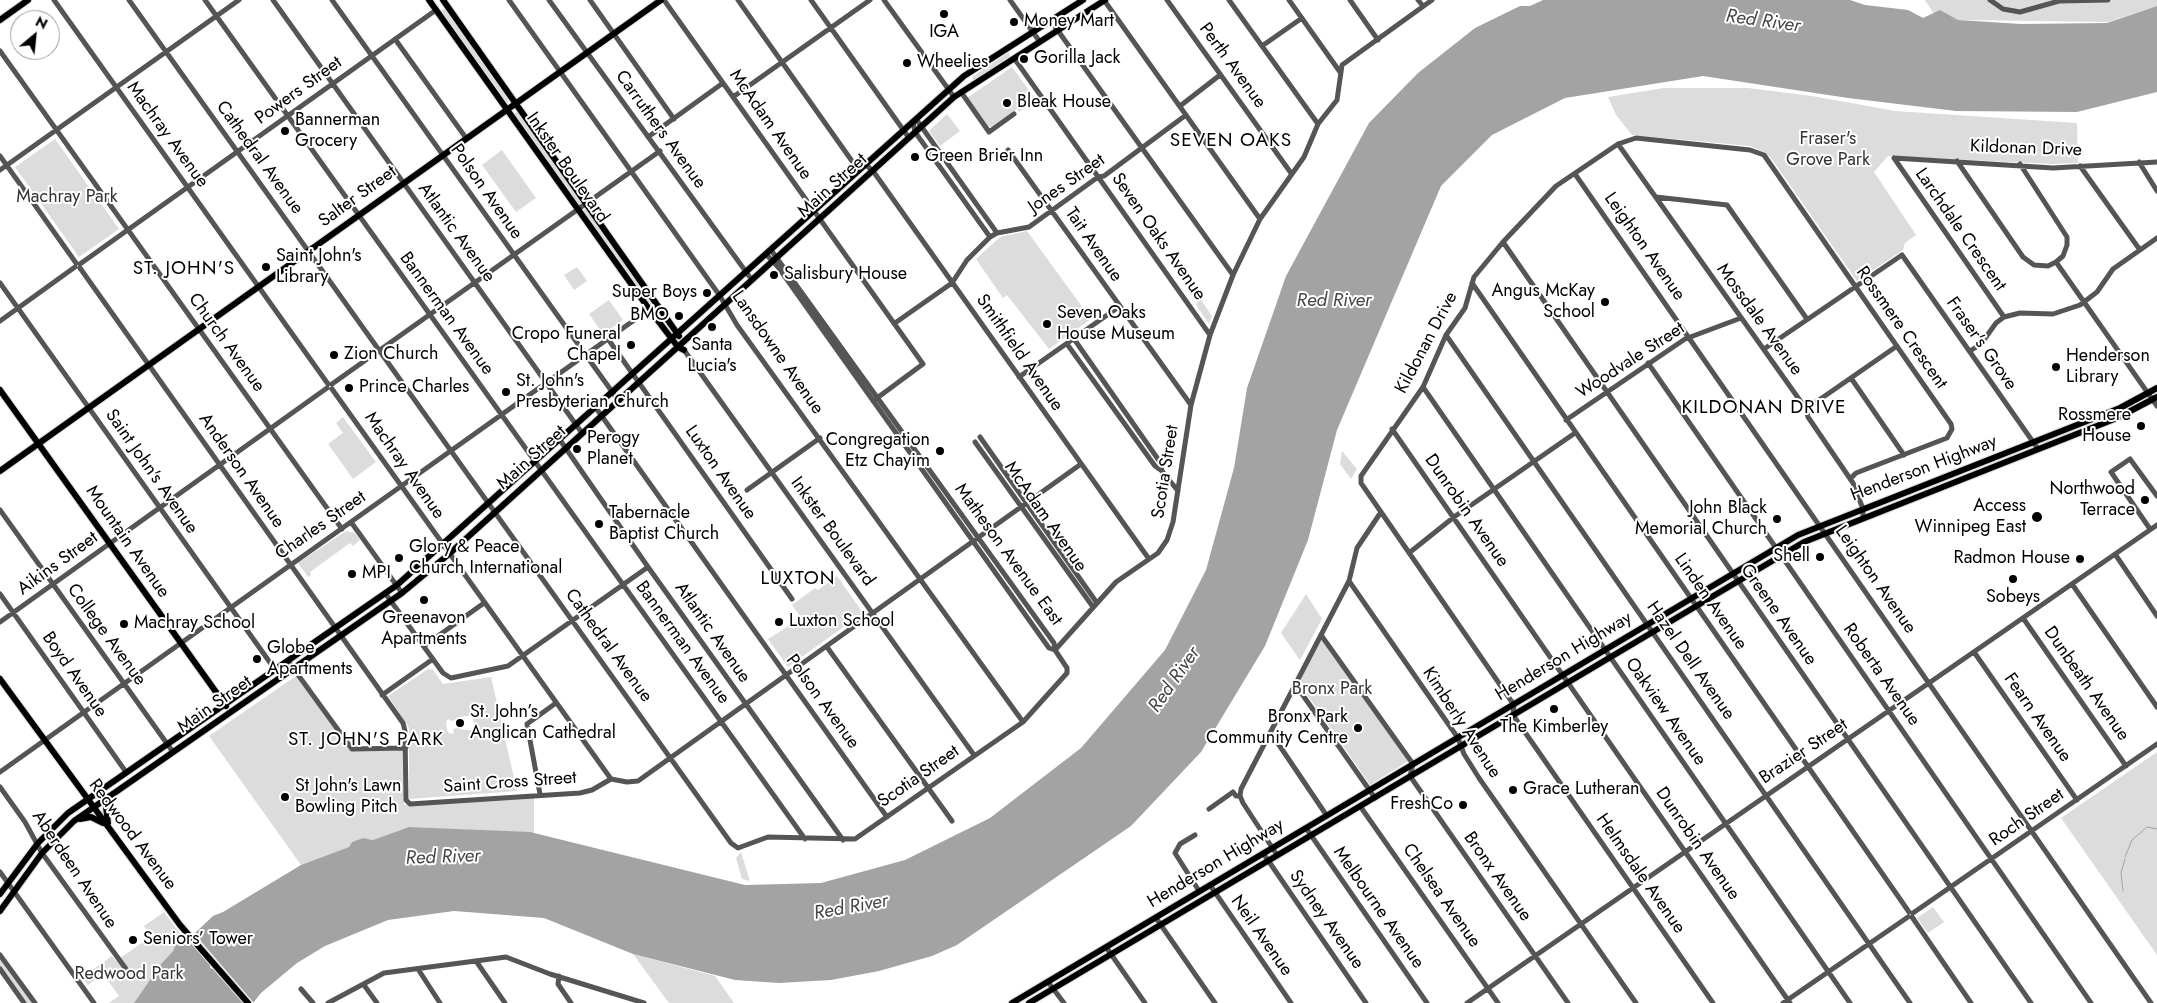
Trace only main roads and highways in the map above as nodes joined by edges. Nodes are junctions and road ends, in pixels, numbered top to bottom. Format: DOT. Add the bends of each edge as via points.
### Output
graph roads {
  1 [pos="28,0"];
  2 [pos="428,0"];
  3 [pos="662,0"];
  4 [pos="1083,0"];
  5 [pos="1104,0"];
  6 [pos="446,1"];
  7 [pos="0,20"];
  8 [pos="973,70"];
  9 [pos="973,84"];
  10 [pos="515,103"];
  11 [pos="507,110"];
  12 [pos="678,334"];
  13 [pos="672,339"];
  14 [pos="684,342"];
  15 [pos="678,347"];
  16 [pos="2157,388"];
  17 [pos="0,390"];
  18 [pos="2155,399"];
  19 [pos="2098,417"];
  20 [pos="2097,426"];
  21 [pos="39,444"];
  22 [pos="0,471"];
  23 [pos="1949,475"];
  24 [pos="1952,483"];
  25 [pos="1903,493"];
  26 [pos="1906,501"];
  27 [pos="0,679"];
  28 [pos="224,704"];
  29 [pos="230,712"];
  30 [pos="113,793"];
  31 [pos="87,799"];
  32 [pos="94,807"];
  33 [pos="74,821"];
  34 [pos="109,826"];
  35 [pos="1199,891"];
  36 [pos="0,894"];
  37 [pos="1204,899"];
  38 [pos="0,911"];
  39 [pos="248,1003"];
  40 [pos="1012,1003"];
  41 [pos="1029,1003"];
  1 -- 7 [label="main road"];
  2 -- 11 [label="main road, Inkster Boulevard"];
  3 -- 10 [label="main road, Salter Street"];
  4 -- 8 [label="main road, Main Street"];
  5 -- 9 [label="main road, Main Street"];
  6 -- 10 [label="main road, Inkster Boulevard"];
  8 -- 9 [label="main road" via="970,80"];
  8 -- 12 [label="main road, Main Street"];
  9 -- 14 [label="main road, Main Street" via="954,97"];
  10 -- 11 [label="main road, Salter Street"];
  10 -- 12 [label="main road, Inkster Boulevard"];
  11 -- 13 [label="main road, Inkster Boulevard"];
  11 -- 21 [label="main road, Salter Street"];
  12 -- 13 [label="main road, Main Street"];
  12 -- 14 [label="main road, Inkster Boulevard"];
  13 -- 15 [label="main road, Inkster Boulevard"];
  13 -- 28 [label="main road, Main Street" via="397,585"];
  14 -- 15 [label="main road, Main Street"];
  14 -- 15 [label="main road, Inkster Boulevard" via="684,350"];
  15 -- 29 [label="main road, Main Street" via="402,593"];
  16 -- 19 [label="main road, Henderson Highway"];
  17 -- 21 [label="main road, Mountain Avenue"];
  18 -- 20 [label="main road, Henderson Highway"];
  19 -- 20 [label="main road"];
  19 -- 23 [label="main road, Henderson Highway"];
  20 -- 24 [label="main road, Henderson Highway"];
  21 -- 22 [label="main road, Salter Street"];
  21 -- 28 [label="main road, Mountain Avenue"];
  23 -- 24 [label="main road"];
  23 -- 25 [label="main road, Henderson Highway"];
  24 -- 26 [label="main road, Henderson Highway"];
  25 -- 26 [label="main road"];
  25 -- 35 [label="main road, Henderson Highway" via="1820,525 1776,549"];
  26 -- 37 [label="main road, Henderson Highway" via="1825,533 1781,556"];
  27 -- 31 [label="main road, Redwood Avenue"];
  28 -- 29 [label="main road, Mountain Avenue"];
  28 -- 31 [label="main road, Main Street"];
  29 -- 30 [label="main road, Main Street"];
  30 -- 32 [label="main road, Main Street"];
  30 -- 34 [label="main road" via="106,807"];
  31 -- 32 [label="main road, Redwood Avenue"];
  31 -- 36 [label="main road, Main Street" via="38,843"];
  32 -- 33 [label="main road, Main Street"];
  32 -- 34 [label="main road, Redwood Avenue"];
  33 -- 34 [label="main road" via="91,817"];
  33 -- 38 [label="main road, Main Street" via="42,853"];
  34 -- 39 [label="main road, Redwood Avenue" via="180,925"];
  35 -- 37 [label="main road"];
  35 -- 40 [label="main road, Henderson Highway"];
  37 -- 41 [label="main road, Henderson Highway"];
}
